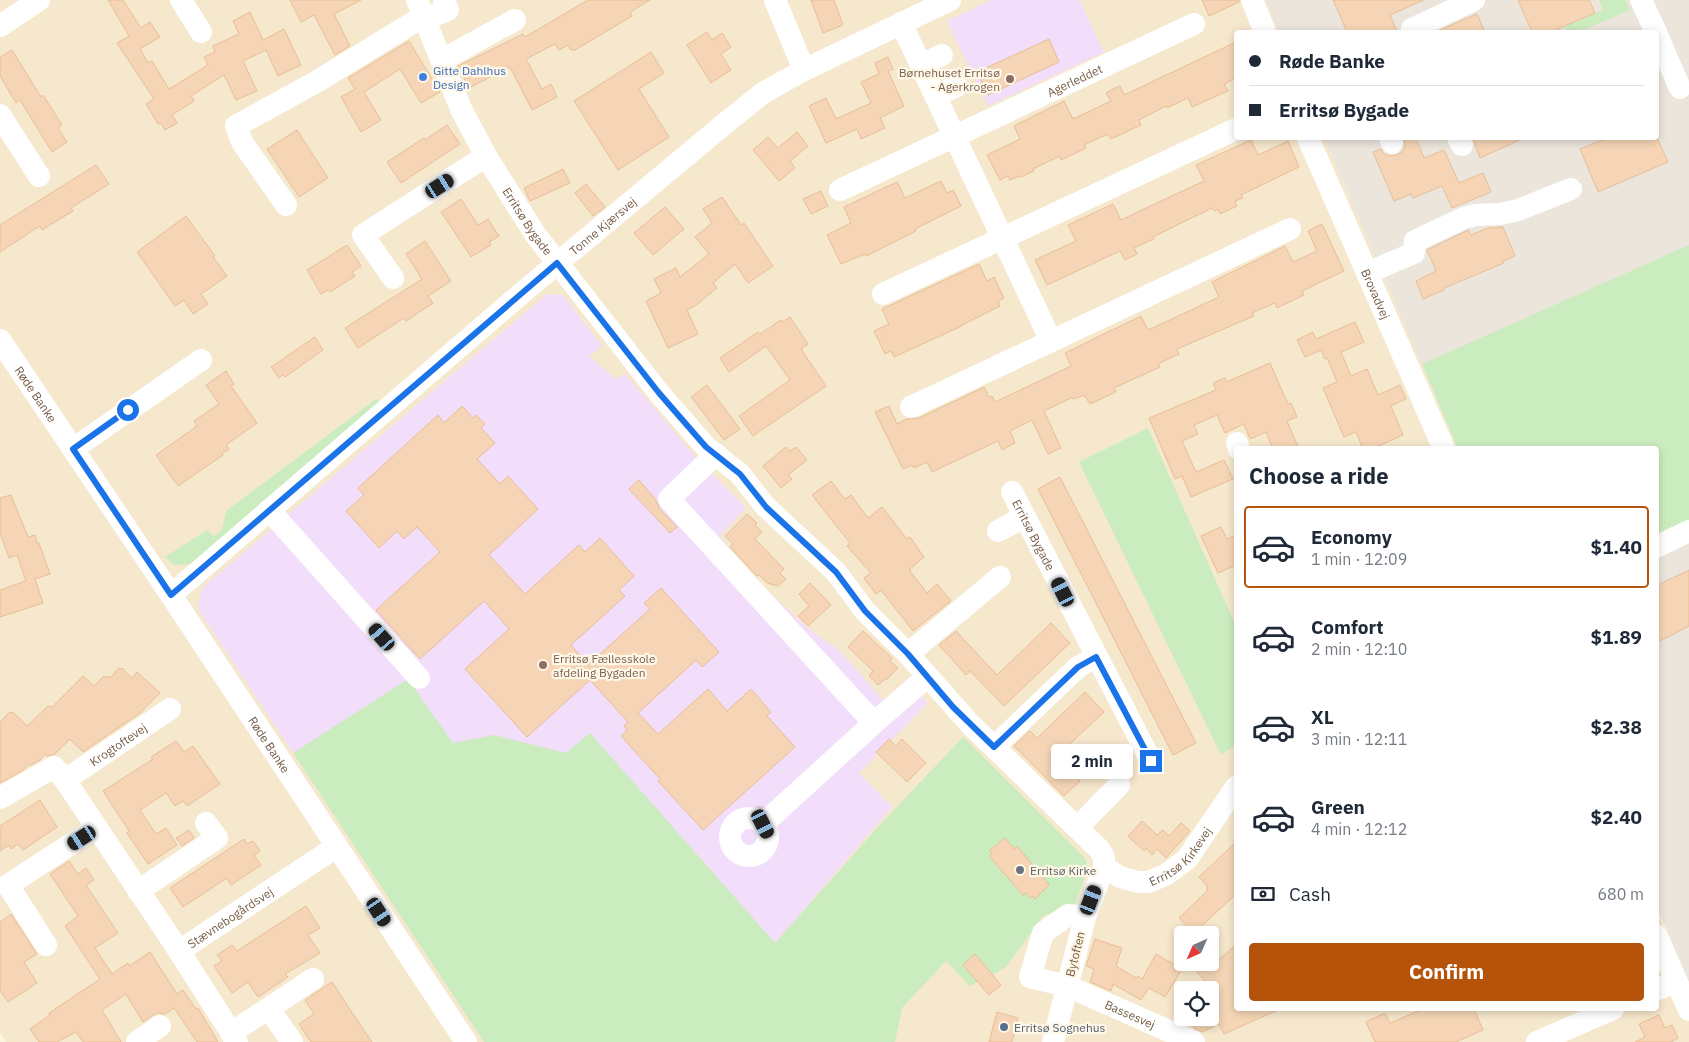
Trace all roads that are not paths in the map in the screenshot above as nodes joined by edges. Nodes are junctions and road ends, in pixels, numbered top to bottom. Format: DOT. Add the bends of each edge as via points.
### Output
graph roads {
  1 [pos="39,0"];
  2 [pos="180,0"];
  3 [pos="444,0"];
  4 [pos="775,0"];
  5 [pos="950,0"];
  6 [pos="1252,0"];
  7 [pos="1474,0"];
  8 [pos="1642,0"];
  9 [pos="422,12"];
  10 [pos="515,20"];
  11 [pos="901,23"];
  12 [pos="1194,24"];
  13 [pos="0,26"];
  14 [pos="1264,30"];
  15 [pos="1413,30"];
  16 [pos="1655,30"];
  17 [pos="201,32"];
  18 [pos="1659,40"];
  19 [pos="942,55"];
  20 [pos="442,60"];
  21 [pos="921,65"];
  22 [pos="804,70"];
  23 [pos="957,86"];
  24 [pos="1680,88"];
  25 [pos="935,96"];
  26 [pos="0,115"];
  27 [pos="1234,130"];
  28 [pos="954,137"];
  29 [pos="1309,140"];
  30 [pos="486,156"];
  31 [pos="39,176"];
  32 [pos="1571,189"];
  33 [pos="840,190"];
  34 [pos="286,205"];
  35 [pos="1290,229"];
  36 [pos="1002,238"];
  37 [pos="557,263"];
  38 [pos="1368,274"];
  39 [pos="393,278"];
  40 [pos="883,294"];
  41 [pos="0,340"];
  42 [pos="1051,341"];
  43 [pos="201,360"];
  44 [pos="910,407"];
  45 [pos="1440,446"];
  46 [pos="73,449"];
  47 [pos="716,454"];
  48 [pos="1012,492"];
  49 [pos="269,510"];
  50 [pos="1024,518"];
  51 [pos="998,531"];
  52 [pos="1689,531"];
  53 [pos="1659,546"];
  54 [pos="1000,577"];
  55 [pos="171,595"];
  56 [pos="908,654"];
  57 [pos="1096,657"];
  58 [pos="927,677"];
  59 [pos="419,678"];
  60 [pos="170,709"];
  61 [pos="874,723"];
  62 [pos="994,747"];
  63 [pos="1151,761"];
  64 [pos="65,780"];
  65 [pos="1119,785"];
  66 [pos="1234,790"];
  67 [pos="0,798"];
  68 [pos="206,823"];
  69 [pos="763,824"];
  70 [pos="96,828"];
  71 [pos="1077,828"];
  72 [pos="336,847"];
  73 [pos="1104,867"];
  74 [pos="138,891"];
  75 [pos="1085,917"];
  76 [pos="1659,942"];
  77 [pos="46,945"];
  78 [pos="179,951"];
  79 [pos="1673,975"];
  80 [pos="313,979"];
  81 [pos="1067,986"];
  82 [pos="269,1008"];
  83 [pos="1689,1010"];
  84 [pos="1608,1011"];
  85 [pos="160,1026"];
  86 [pos="234,1037"];
  87 [pos="137,1042"];
  88 [pos="292,1042"];
  89 [pos="466,1042"];
  90 [pos="1053,1042"];
  91 [pos="1194,1042"];
  92 [pos="1537,1042"];
  1 -- 13 [label="street"];
  2 -- 17 [label="street"];
  3 -- 9 [label="street" via="448,10"];
  4 -- 22 [label="street"];
  5 -- 11 [label="street, Tonne Kjærsvej"];
  6 -- 14 [label="street"];
  7 -- 15 [label="street"];
  8 -- 16 [label="street"];
  9 -- 20 [label="street, Erritsø Bygade"];
  9 -- 34 [label="street" via="316,82 236,126 242,142"];
  10 -- 20 [label="street"];
  11 -- 21 [label="street"];
  11 -- 22 [label="street, Tonne Kjærsvej"];
  12 -- 28 [label="street, Agerleddet"];
  18 -- 24 [label="street"];
  19 -- 21 [label="street"];
  20 -- 30 [label="street, Erritsø Bygade"];
  21 -- 25 [label="street"];
  22 -- 37 [label="street, Tonne Kjærsvej" via="764,93 728,121"];
  23 -- 25 [label="street"];
  25 -- 28 [label="street"];
  26 -- 31 [label="street"];
  27 -- 36 [label="street"];
  28 -- 33 [label="street, Agerleddet"];
  28 -- 36 [label="street"];
  29 -- 38 [label="street, Brovadvej"];
  30 -- 37 [label="street, Erritsø Bygade" via="534,234"];
  30 -- 39 [label="street" via="364,235"];
  32 -- 38 [label="street" via="1518,210 1464,218 1415,240 1414,254"];
  35 -- 42 [label="street"];
  36 -- 40 [label="street"];
  36 -- 42 [label="street"];
  37 -- 47 [label="street, Erritsø Bygade" via="659,393 706,447"];
  37 -- 49 [label="street, Tonne Kjærsvej"];
  38 -- 45 [label="street, Brovadvej"];
  41 -- 46 [label="street, Røde Banke"];
  42 -- 44 [label="street"];
  43 -- 46 [label="street"];
  46 -- 55 [label="street, Røde Banke"];
  47 -- 56 [label="street, Erritsø Bygade" via="740,474 766,507 836,572 865,611"];
  47 -- 61 [label="street" via="669,499"];
  48 -- 50 [label="street, Erritsø Bygade"];
  49 -- 55 [label="street, Tonne Kjærsvej"];
  49 -- 59 [label="street"];
  50 -- 51 [label="street"];
  50 -- 57 [label="street, Erritsø Bygade"];
  52 -- 53 [label="street"];
  54 -- 56 [label="street"];
  55 -- 72 [label="street, Røde Banke"];
  56 -- 58 [label="street, Erritsø Bygade"];
  57 -- 62 [label="street" via="1078,667"];
  57 -- 63 [label="street, Erritsø Bygade"];
  58 -- 61 [label="street"];
  58 -- 62 [label="street, Erritsø Bygade"];
  60 -- 64 [label="street, Krogtoftevej"];
  61 -- 69 [label="street"];
  62 -- 71 [label="street, Erritsø Bygade"];
  64 -- 67 [label="street" via="54,767"];
  64 -- 70 [label="street"];
  65 -- 71 [label="street"];
  66 -- 73 [label="street, Erritsø Kirkevej" via="1187,859 1166,874 1149,882 1138,882 1120,877"];
  68 -- 74 [label="street" via="217,838"];
  70 -- 74 [label="street"];
  70 -- 77 [label="street" via="8,885"];
  71 -- 73 [label="street, Erritsø Bygade" via="1100,850"];
  72 -- 78 [label="street, Stævnebogårdsvej"];
  72 -- 89 [label="street, Røde Banke"];
  73 -- 75 [label="street, Bytoften"];
  74 -- 78 [label="street"];
  75 -- 81 [label="street, Bytoften"];
  75 -- 81 [label="street, Bassesvej" via="1068,915 1044,933 1030,977"];
  76 -- 79 [label="street"];
  78 -- 86 [label="street, Stævnebogårdsvej"];
  79 -- 83 [label="street"];
  80 -- 82 [label="street, Stævnebogårdsvej"];
  81 -- 90 [label="street, Bytoften"];
  81 -- 91 [label="street, Bassesvej"];
  82 -- 86 [label="street, Stævnebogårdsvej"];
  82 -- 88 [label="street"];
  84 -- 92 [label="street"];
  85 -- 87 [label="street"];
}
